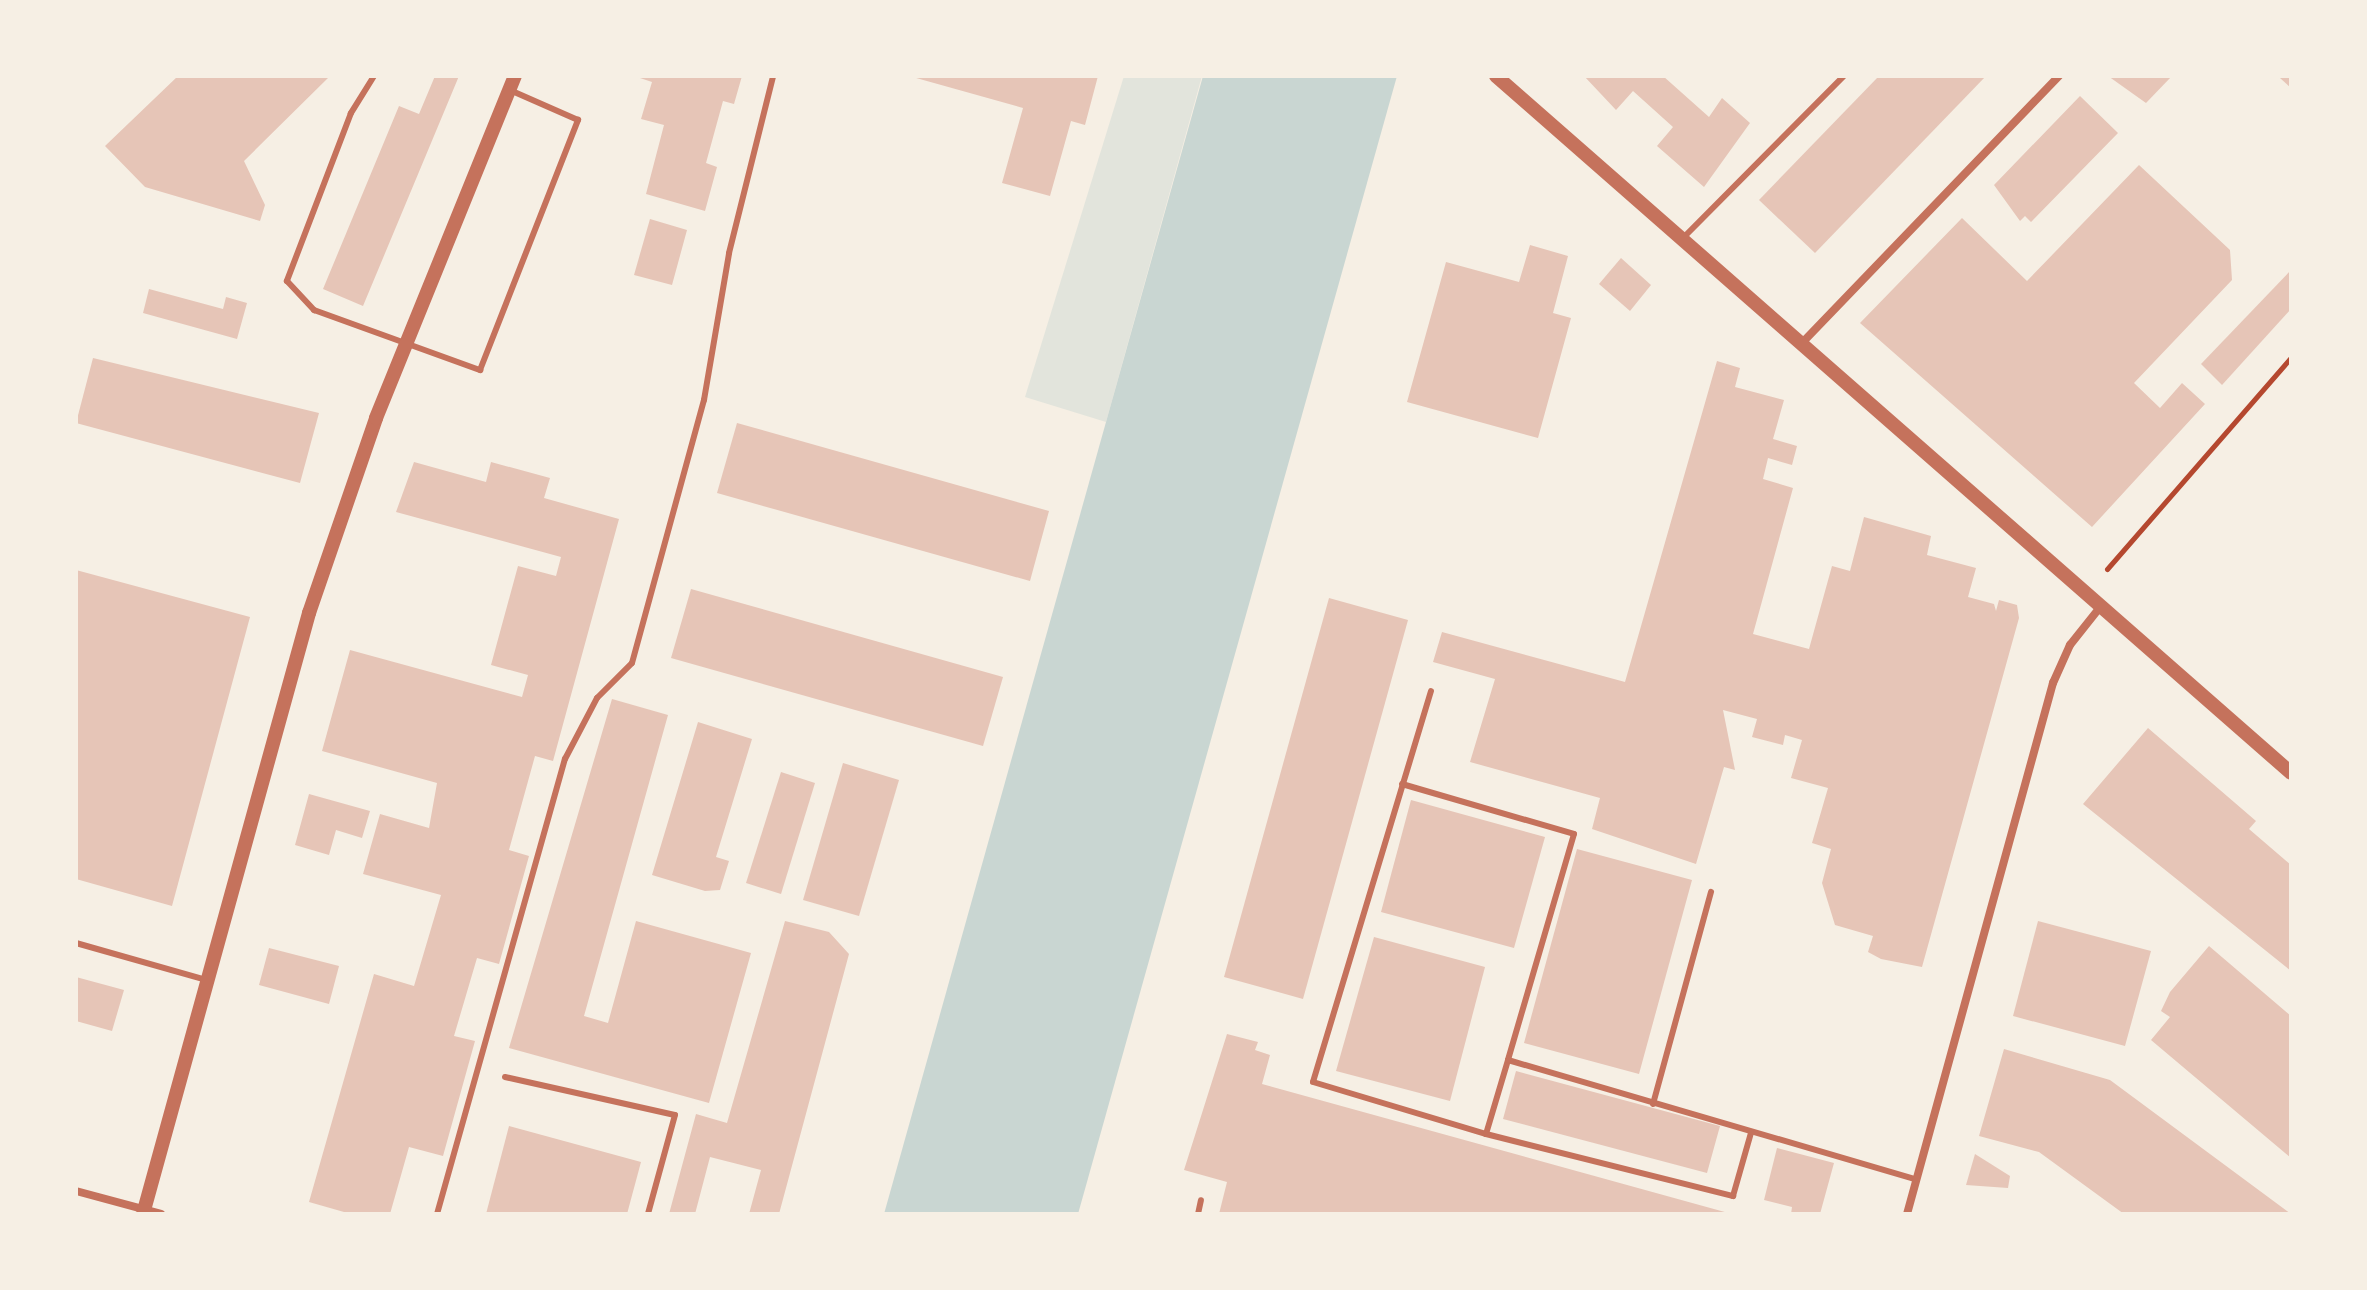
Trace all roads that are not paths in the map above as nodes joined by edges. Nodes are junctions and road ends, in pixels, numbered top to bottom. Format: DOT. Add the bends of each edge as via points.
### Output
graph roads {
  1 [pos="374,76"];
  2 [pos="773,76"];
  3 [pos="1496,76"];
  4 [pos="1844,76"];
  5 [pos="2059,76"];
  6 [pos="512,83"];
  7 [pos="1682,238"];
  8 [pos="1801,344"];
  9 [pos="403,346"];
  10 [pos="2101,606"];
  11 [pos="1431,691"];
  12 [pos="2291,773"];
  13 [pos="1402,784"];
  14 [pos="1711,892"];
  15 [pos="76,943"];
  16 [pos="207,980"];
  17 [pos="1508,1060"];
  18 [pos="505,1077"];
  19 [pos="1653,1104"];
  20 [pos="1751,1133"];
  21 [pos="1486,1134"];
  22 [pos="1916,1179"];
  23 [pos="76,1191"];
  24 [pos="1201,1200"];
  25 [pos="144,1212"];
  26 [pos="161,1214"];
  27 [pos="437,1214"];
  28 [pos="648,1214"];
  29 [pos="1198,1214"];
  30 [pos="1907,1214"];
  1 -- 9 [label="lane" via="351,113 287,281 314,310"];
  2 -- 27 [label="lane" via="729,253 704,400 632,663 597,698 565,759"];
  3 -- 7 [label="street"];
  4 -- 7 [label="lane"];
  5 -- 8 [label="street"];
  6 -- 9 [label="street"];
  6 -- 9 [label="lane" via="578,120 480,370"];
  7 -- 8 [label="street"];
  8 -- 10 [label="street"];
  9 -- 16 [label="street" via="309,613"];
  10 -- 12 [label="street"];
  10 -- 22 [label="street" via="2070,645 2053,683"];
  11 -- 13 [label="lane"];
  13 -- 17 [label="lane" via="1574,834"];
  13 -- 21 [label="lane" via="1313,1082"];
  14 -- 19 [label="lane"];
  15 -- 16 [label="lane"];
  16 -- 25 [label="street"];
  17 -- 19 [label="lane"];
  17 -- 21 [label="lane"];
  18 -- 28 [label="lane" via="675,1115"];
  19 -- 20 [label="lane"];
  20 -- 21 [label="lane" via="1733,1196"];
  20 -- 22 [label="lane"];
  22 -- 30 [label="street"];
  23 -- 25 [label="street"];
  24 -- 29 [label="lane"];
  25 -- 26 [label="street"];
}
